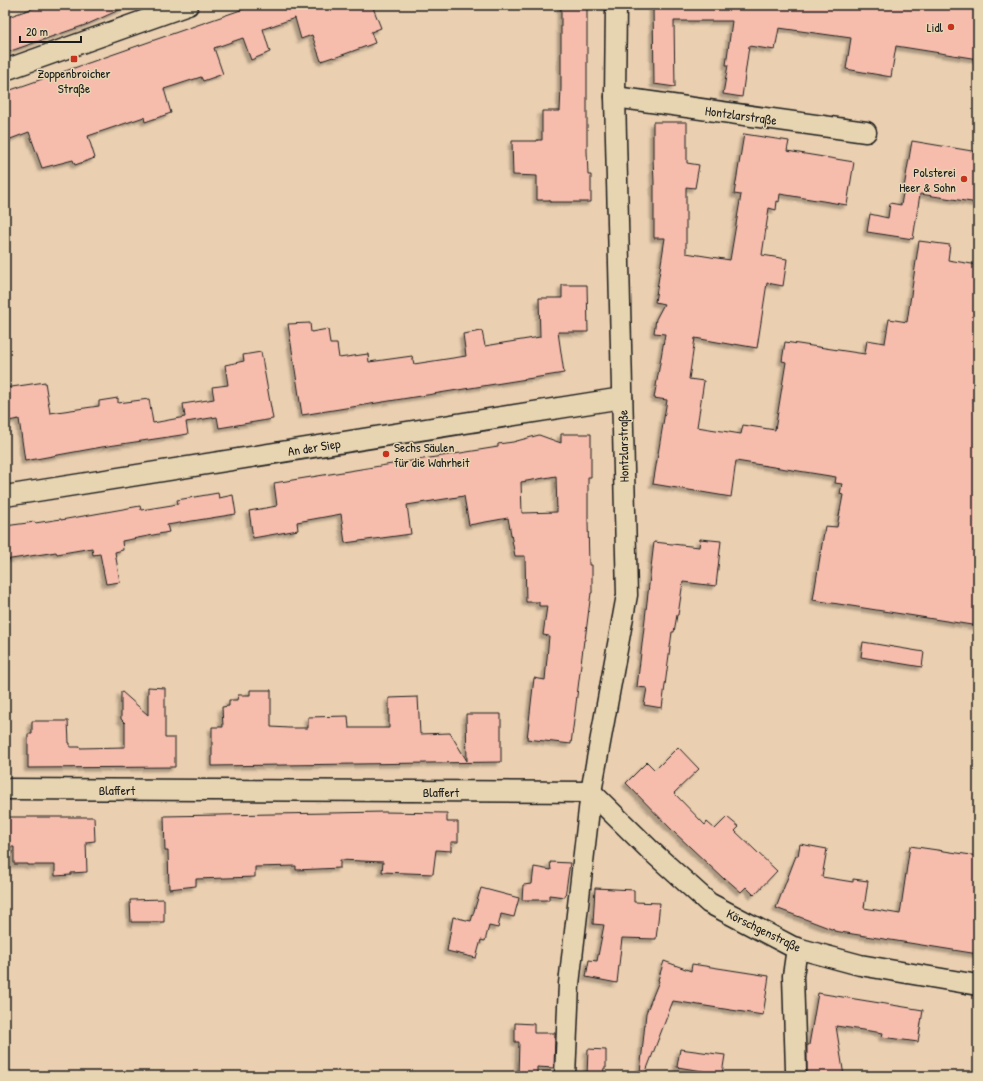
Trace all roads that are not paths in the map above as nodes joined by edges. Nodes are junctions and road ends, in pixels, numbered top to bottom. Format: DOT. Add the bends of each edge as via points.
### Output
graph roads {
  1 [pos="188,5"];
  2 [pos="616,5"];
  3 [pos="141,13"];
  4 [pos="5,70"];
  5 [pos="615,97"];
  6 [pos="866,132"];
  7 [pos="622,398"];
  8 [pos="5,496"];
  9 [pos="5,789"];
  10 [pos="591,792"];
  11 [pos="798,948"];
  12 [pos="978,986"];
  13 [pos="796,1070"];
  14 [pos="565,1076"];
  1 -- 3 [label="street"];
  2 -- 5 [label="street, Hontzlarstraße"];
  3 -- 4 [label="street"];
  5 -- 6 [label="street, Hontzlarstraße"];
  5 -- 7 [label="street, Hontzlarstraße"];
  7 -- 8 [label="street, An der Siep"];
  7 -- 10 [label="street, Hontzlarstraße" via="627,595"];
  9 -- 10 [label="street, Blaffert"];
  10 -- 11 [label="street, Körschgenstraße" via="650,850 709,902"];
  10 -- 14 [label="street" via="568,984"];
  11 -- 12 [label="street, Körschgenstraße" via="860,965"];
  11 -- 13 [label="street" via="793,976"];
}
